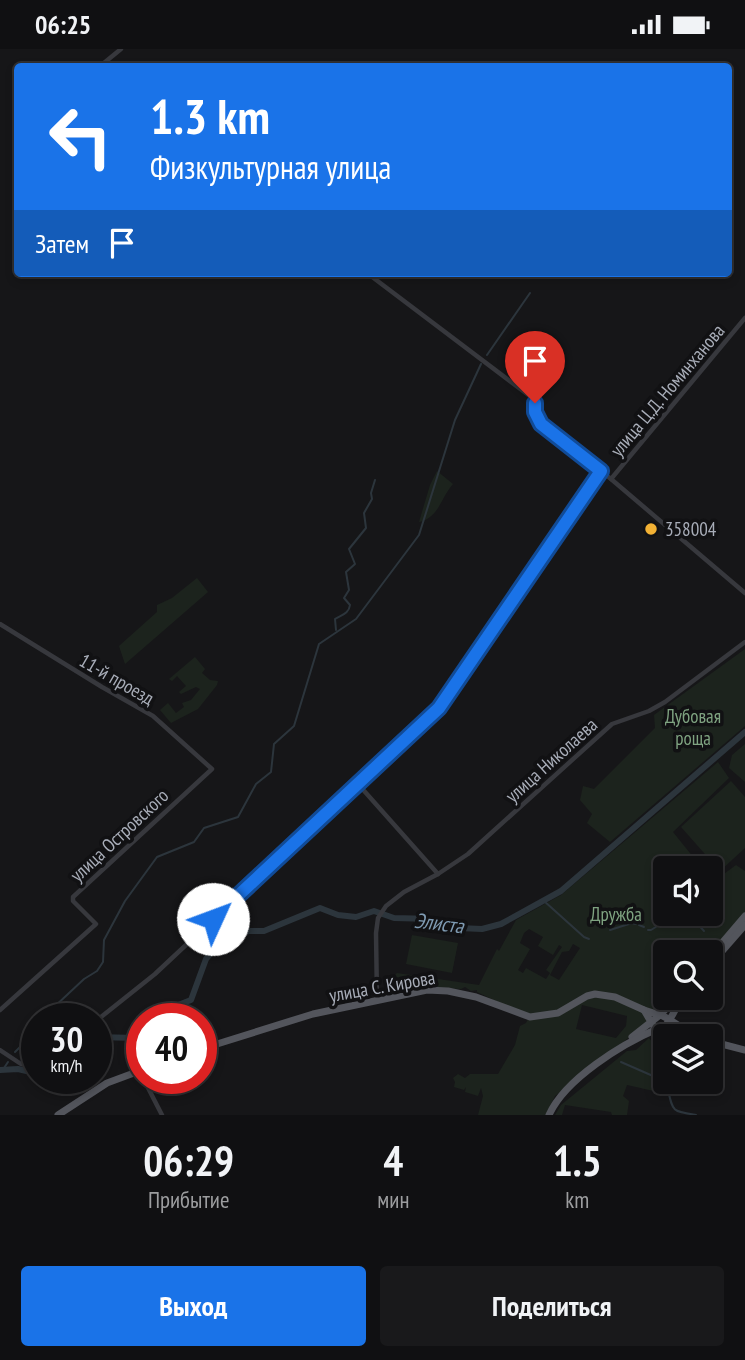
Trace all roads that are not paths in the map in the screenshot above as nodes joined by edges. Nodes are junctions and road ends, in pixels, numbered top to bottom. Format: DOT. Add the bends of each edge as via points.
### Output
graph roads {
  1 [pos="121,49"];
  2 [pos="104,63"];
  3 [pos="372,277"];
  4 [pos="745,318"];
  5 [pos="601,471"];
  6 [pos="611,479"];
  7 [pos="745,593"];
  8 [pos="0,624"];
  9 [pos="745,642"];
  10 [pos="212,769"];
  11 [pos="358,784"];
  12 [pos="438,874"];
  13 [pos="745,916"];
  14 [pos="745,925"];
  15 [pos="723,942"];
  16 [pos="723,950"];
  17 [pos="377,1001"];
  18 [pos="112,1008"];
  19 [pos="0,1010"];
  20 [pos="644,1010"];
  21 [pos="664,1010"];
  22 [pos="675,1010"];
  23 [pos="660,1014"];
  24 [pos="669,1019"];
  25 [pos="651,1022"];
  26 [pos="667,1024"];
  27 [pos="675,1024"];
  28 [pos="653,1032"];
  29 [pos="217,1044"];
  30 [pos="723,1045"];
  31 [pos="619,1049"];
  32 [pos="0,1050"];
  33 [pos="745,1051"];
  34 [pos="21,1064"];
  35 [pos="126,1077"];
  36 [pos="152,1094"];
  37 [pos="58,1115"];
  38 [pos="162,1115"];
  39 [pos="549,1115"];
  1 -- 2 [label="street"];
  3 -- 5 [label="street" via="531,397 541,424"];
  4 -- 6 [label="street, улица Ц.Д. Номинханова"];
  5 -- 6 [label="street"];
  5 -- 11 [label="street" via="452,692"];
  6 -- 7 [label="street"];
  8 -- 10 [label="street, 11-й проезд" via="152,715"];
  9 -- 12 [label="street, улица Николаева" via="665,702 618,720 598,735 468,854"];
  10 -- 19 [label="street, улица Островского" via="73,897 96,924"];
  11 -- 12 [label="street"];
  11 -- 18 [label="street" via="155,974"];
  12 -- 17 [label="street, улица Николаева" via="404,892 378,918"];
  13 -- 15 [label="main road"];
  14 -- 16 [label="main road"];
  17 -- 20 [label="main road, улица С. Кирова" via="427,990 448,991 530,1017 558,1013 595,994"];
  17 -- 29 [label="main road, улица С. Кирова" via="313,1014"];
  20 -- 23 [label="main road, улица С. Кирова"];
  20 -- 25 [label="main road"];
  21 -- 23 [label="main road"];
  22 -- 24 [label="main road"];
  23 -- 24 [label="main road, улица С. Кирова"];
  23 -- 25 [label="main road"];
  24 -- 26 [label="main road"];
  24 -- 27 [label="main road, улица С. Кирова"];
  25 -- 31 [label="main road"];
  28 -- 31 [label="main road"];
  30 -- 33 [label="main road"];
  31 -- 39 [label="main road" via="561,1095"];
  32 -- 34 [label="street"];
  35 -- 37 [label="main road" via="107,1083"];
  36 -- 38 [label="street"];
}
